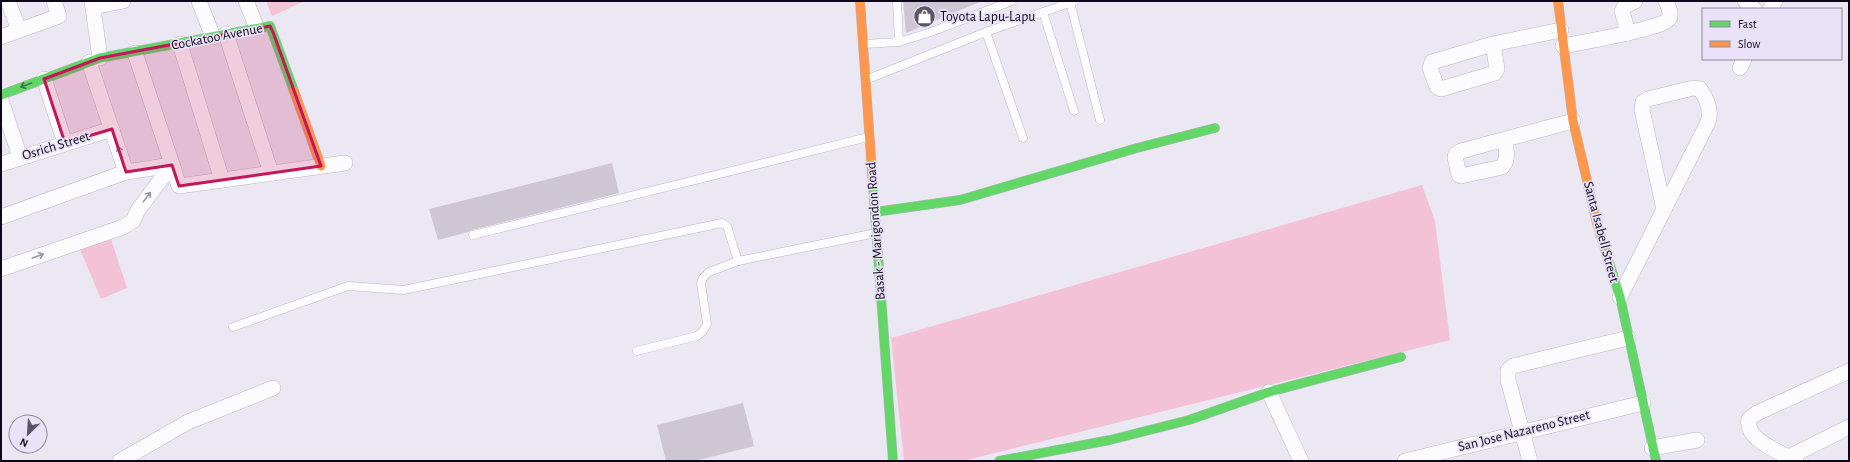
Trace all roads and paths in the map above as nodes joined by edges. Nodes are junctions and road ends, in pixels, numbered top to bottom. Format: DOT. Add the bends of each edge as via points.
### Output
graph roads {
  1 [pos="8,1"];
  2 [pos="54,1"];
  3 [pos="123,1"];
  4 [pos="199,1"];
  5 [pos="246,1"];
  6 [pos="860,1"];
  7 [pos="897,1"];
  8 [pos="1012,1"];
  9 [pos="1558,1"];
  10 [pos="1635,1"];
  11 [pos="1666,1"];
  12 [pos="1072,2"];
  13 [pos="93,4"];
  14 [pos="1043,12"];
  15 [pos="257,28"];
  16 [pos="19,30"];
  17 [pos="1561,30"];
  18 [pos="986,32"];
  19 [pos="1628,33"];
  20 [pos="220,36"];
  21 [pos="1,37"];
  22 [pos="899,42"];
  23 [pos="180,44"];
  24 [pos="863,44"];
  25 [pos="1493,44"];
  26 [pos="1563,46"];
  27 [pos="134,53"];
  28 [pos="95,60"];
  29 [pos="44,79"];
  30 [pos="865,80"];
  31 [pos="1,95"];
  32 [pos="1,100"];
  33 [pos="1074,111"];
  34 [pos="1100,120"];
  35 [pos="1573,121"];
  36 [pos="1215,128"];
  37 [pos="112,129"];
  38 [pos="869,137"];
  39 [pos="1023,138"];
  40 [pos="1505,141"];
  41 [pos="65,143"];
  42 [pos="20,157"];
  43 [pos="344,163"];
  44 [pos="1,164"];
  45 [pos="172,165"];
  46 [pos="321,166"];
  47 [pos="126,172"];
  48 [pos="271,173"];
  49 [pos="222,180"];
  50 [pos="1664,209"];
  51 [pos="875,212"];
  52 [pos="1,217"];
  53 [pos="876,233"];
  54 [pos="473,235"];
  55 [pos="738,260"];
  56 [pos="1,269"];
  57 [pos="1620,297"];
  58 [pos="233,327"];
  59 [pos="1628,338"];
  60 [pos="637,351"];
  61 [pos="1401,357"];
  62 [pos="1849,371"];
  63 [pos="273,388"];
  64 [pos="1269,392"];
  65 [pos="1643,403"];
  66 [pos="1849,427"];
  67 [pos="1522,431"];
  68 [pos="1697,440"];
  69 [pos="1654,455"];
  70 [pos="1792,459"];
  71 [pos="120,461"];
  72 [pos="893,461"];
  73 [pos="999,461"];
  74 [pos="1301,461"];
  75 [pos="1405,461"];
  76 [pos="1530,461"];
  1 -- 16 [label="street"];
  2 -- 16 [label="street" via="59,16"];
  3 -- 13 [label="street"];
  4 -- 20 [label="street"];
  5 -- 15 [label="street"];
  6 -- 24 [label="street, Basak - Marigondon Road"];
  7 -- 22 [label="lane"];
  8 -- 22 [label="lane"];
  9 -- 17 [label="street, Santa Isabell Street"];
  10 -- 19 [label="street" via="1625,6 1622,11"];
  11 -- 19 [label="street" via="1670,12 1665,23"];
  12 -- 14 [label="lane"];
  12 -- 34 [label="lane"];
  13 -- 28 [label="street"];
  14 -- 18 [label="lane"];
  14 -- 33 [label="lane"];
  15 -- 20 [label="street, Cockatoo Avenue"];
  15 -- 46 [label="street, Cockatoo Avenue" via="270,26 274,32"];
  16 -- 21 [label="street"];
  17 -- 25 [label="street"];
  17 -- 26 [label="street, Santa Isabell Street"];
  18 -- 30 [label="lane"];
  18 -- 39 [label="lane"];
  19 -- 26 [label="street"];
  20 -- 23 [label="street, Cockatoo Avenue"];
  20 -- 48 [label="street"];
  22 -- 24 [label="lane"];
  23 -- 27 [label="street, Cockatoo Avenue"];
  23 -- 49 [label="street"];
  24 -- 30 [label="street, Basak - Marigondon Road"];
  26 -- 35 [label="street, Santa Isabell Street"];
  27 -- 28 [label="street, Cockatoo Avenue"];
  27 -- 45 [label="street"];
  28 -- 29 [label="street, Cockatoo Avenue"];
  28 -- 37 [label="street"];
  29 -- 31 [label="street, Cockatoo Avenue, one-way"];
  29 -- 41 [label="street"];
  30 -- 38 [label="street, Basak - Marigondon Road"];
  32 -- 42 [label="street"];
  35 -- 40 [label="street"];
  35 -- 57 [label="street, Santa Isabell Street" via="1597,224"];
  36 -- 51 [label="street" via="960,200"];
  37 -- 41 [label="street, Osrich Street"];
  47 -- 37 [label="street, one-way"];
  38 -- 51 [label="street, Basak - Marigondon Road"];
  38 -- 54 [label="lane"];
  41 -- 42 [label="street, Osrich Street"];
  42 -- 44 [label="street, Osrich Street"];
  43 -- 46 [label="street"];
  45 -- 47 [label="street"];
  45 -- 49 [label="street" via="179,186"];
  56 -- 45 [label="street, one-way" via="133,221 138,210"];
  46 -- 48 [label="street"];
  47 -- 52 [label="street"];
  48 -- 49 [label="street"];
  50 -- 50 [label="street" via="1711,114 1706,97 1700,89 1693,88 1643,102 1642,110"];
  50 -- 57 [label="street"];
  51 -- 53 [label="street, Basak - Marigondon Road"];
  53 -- 55 [label="lane"];
  53 -- 72 [label="street, Basak - Marigondon Road"];
  55 -- 58 [label="lane" via="727,226 722,223 404,290 348,286"];
  55 -- 60 [label="lane" via="709,272 703,278 701,283 707,324 703,331 684,340"];
  57 -- 59 [label="street, Santa Isabell Street"];
  59 -- 65 [label="street, Santa Isabell Street"];
  59 -- 67 [label="street" via="1513,366 1508,370 1508,380"];
  61 -- 64 [label="street"];
  62 -- 70 [label="street" via="1749,419 1752,433 1764,444"];
  63 -- 71 [label="street" via="188,422"];
  64 -- 73 [label="street" via="1189,420 1110,440"];
  64 -- 74 [label="street"];
  65 -- 67 [label="street, San Jose Nazareno Street"];
  65 -- 69 [label="street, Santa Isabell Street"];
  66 -- 70 [label="street"];
  67 -- 75 [label="street, San Jose Nazareno Street"];
  67 -- 76 [label="street"];
  68 -- 69 [label="street"];
}
